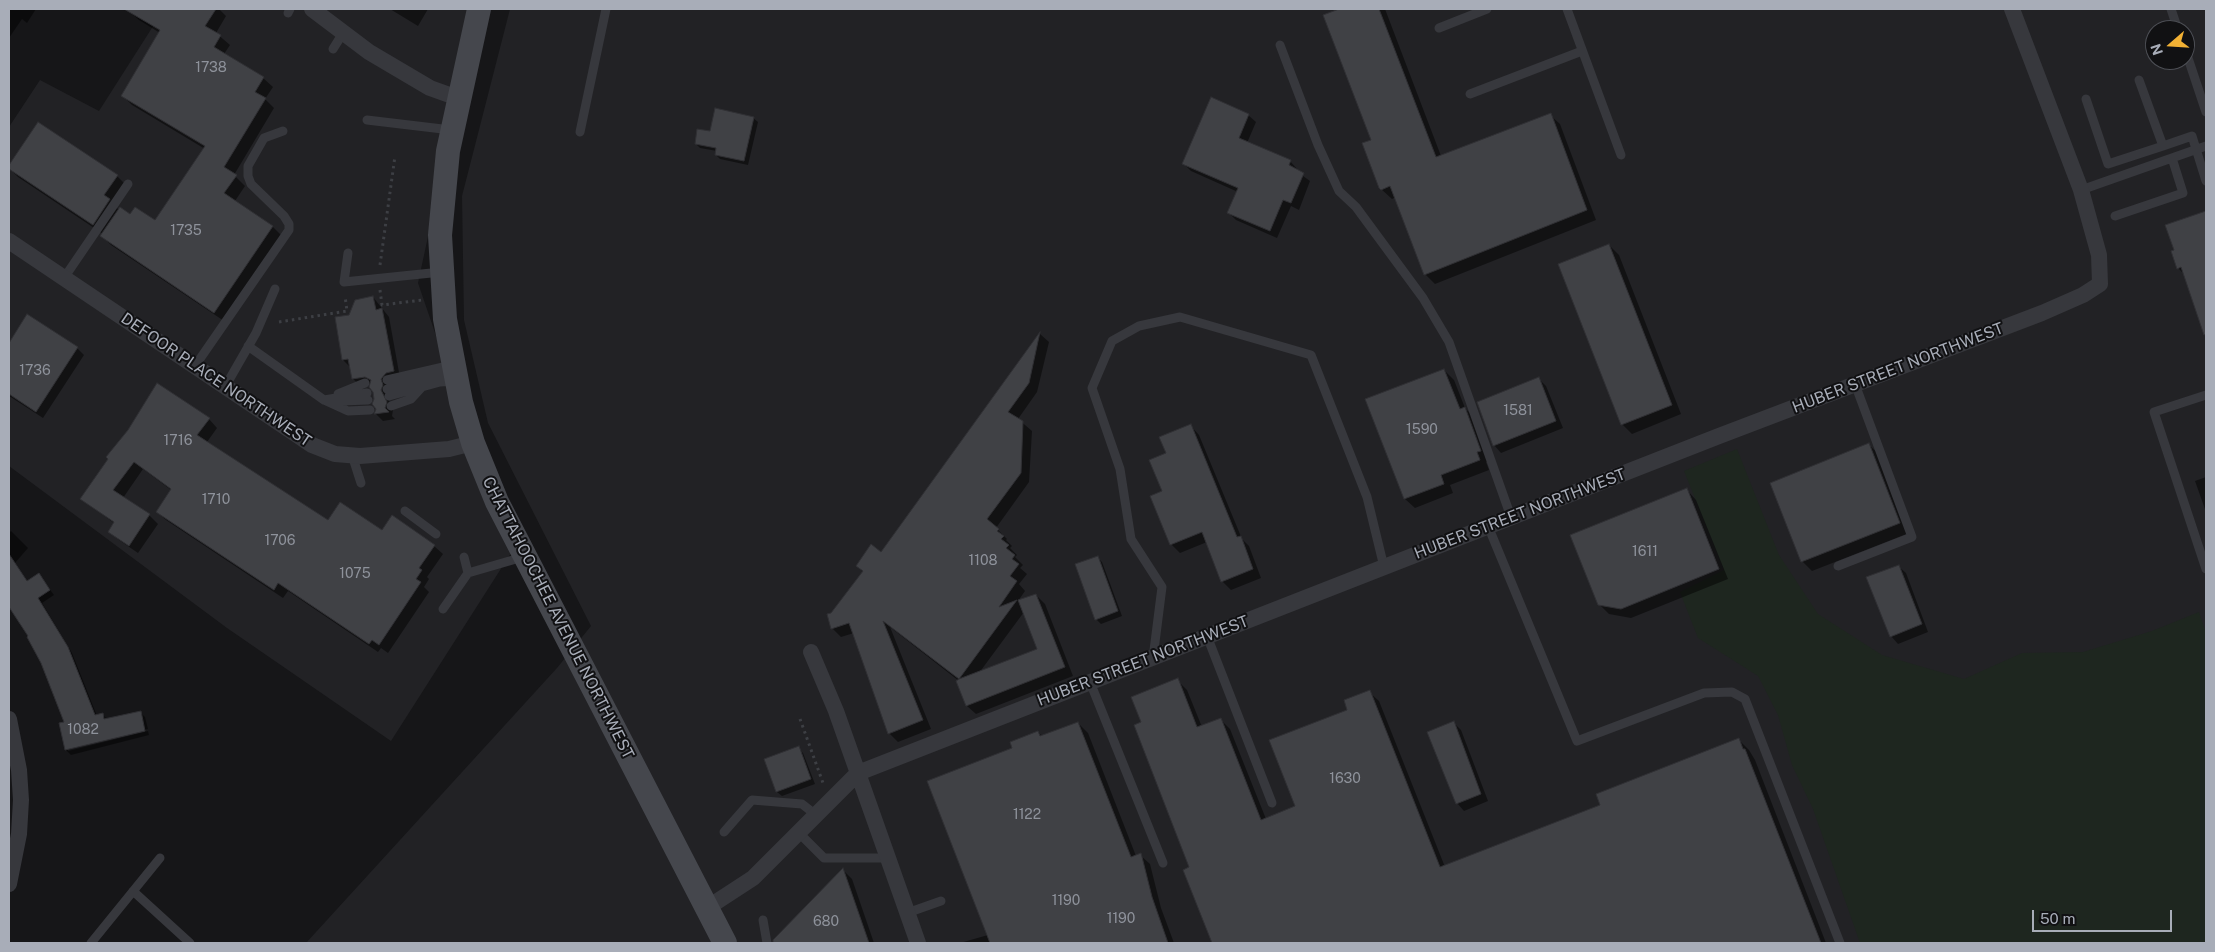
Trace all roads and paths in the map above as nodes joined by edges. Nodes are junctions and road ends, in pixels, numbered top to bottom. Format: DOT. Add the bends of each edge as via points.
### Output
graph roads {
  1 [pos="312,9"];
  2 [pos="479,9"];
  3 [pos="606,9"];
  4 [pos="1487,9"];
  5 [pos="1567,9"];
  6 [pos="2012,9"];
  7 [pos="1439,28"];
  8 [pos="343,33"];
  9 [pos="1280,46"];
  10 [pos="333,49"];
  11 [pos="1582,51"];
  12 [pos="2192,70"];
  13 [pos="2140,80"];
  14 [pos="1470,94"];
  15 [pos="458,98"];
  16 [pos="2086,99"];
  17 [pos="2206,112"];
  18 [pos="367,120"];
  19 [pos="452,130"];
  20 [pos="283,131"];
  21 [pos="580,132"];
  22 [pos="2163,146"];
  23 [pos="2206,146"];
  24 [pos="2196,149"];
  25 [pos="1621,155"];
  26 [pos="395,156"];
  27 [pos="2172,158"];
  28 [pos="2206,181"];
  29 [pos="128,184"];
  30 [pos="2080,190"];
  31 [pos="2115,216"];
  32 [pos="9,241"];
  33 [pos="348,253"];
  34 [pos="380,268"];
  35 [pos="441,272"];
  36 [pos="64,278"];
  37 [pos="344,286"];
  38 [pos="380,286"];
  39 [pos="275,289"];
  40 [pos="422,300"];
  41 [pos="279,322"];
  42 [pos="248,346"];
  43 [pos="195,366"];
  44 [pos="454,372"];
  45 [pos="365,383"];
  46 [pos="1855,384"];
  47 [pos="225,387"];
  48 [pos="422,387"];
  49 [pos="2206,395"];
  50 [pos="367,396"];
  51 [pos="324,400"];
  52 [pos="392,406"];
  53 [pos="370,410"];
  54 [pos="473,443"];
  55 [pos="352,455"];
  56 [pos="360,483"];
  57 [pos="405,511"];
  58 [pos="1511,517"];
  59 [pos="1488,526"];
  60 [pos="436,534"];
  61 [pos="464,556"];
  62 [pos="526,556"];
  63 [pos="1838,566"];
  64 [pos="1384,567"];
  65 [pos="2206,569"];
  66 [pos="468,573"];
  67 [pos="443,609"];
  68 [pos="1207,636"];
  69 [pos="811,652"];
  70 [pos="1153,658"];
  71 [pos="1090,682"];
  72 [pos="9,718"];
  73 [pos="800,719"];
  74 [pos="858,773"];
  75 [pos="823,783"];
  76 [pos="1272,804"];
  77 [pos="816,815"];
  78 [pos="724,832"];
  79 [pos="799,833"];
  80 [pos="160,858"];
  81 [pos="888,858"];
  82 [pos="1163,863"];
  83 [pos="9,884"];
  84 [pos="133,891"];
  85 [pos="941,901"];
  86 [pos="707,908"];
  87 [pos="907,913"];
  88 [pos="763,920"];
  89 [pos="90,943"];
  90 [pos="190,943"];
  91 [pos="725,943"];
  92 [pos="767,943"];
  93 [pos="918,943"];
  94 [pos="1840,943"];
  1 -- 8 [label="street"];
  2 -- 15 [label="street, CHATTAHOOCHEE AVENUE NORTHWEST"];
  3 -- 21 [label="lane"];
  4 -- 7 [label="lane"];
  5 -- 11 [label="lane"];
  6 -- 30 [label="street, HUBER STREET NORTHWEST"];
  8 -- 10 [label="lane"];
  8 -- 15 [label="street" via="430,88"];
  9 -- 58 [label="lane" via="1339,191 1356,207 1423,298 1450,342"];
  11 -- 14 [label="lane"];
  11 -- 25 [label="lane"];
  12 -- 17 [label="lane"];
  13 -- 22 [label="lane"];
  15 -- 19 [label="street, CHATTAHOOCHEE AVENUE NORTHWEST"];
  16 -- 22 [label="lane" via="2108,164"];
  18 -- 19 [label="lane"];
  19 -- 35 [label="street, CHATTAHOOCHEE AVENUE NORTHWEST" via="443,193"];
  20 -- 43 [label="lane" via="264,138 248,166 248,176 284,216 289,230"];
  22 -- 24 [label="lane" via="2192,136"];
  23 -- 24 [label="lane"];
  24 -- 27 [label="lane"];
  24 -- 28 [label="lane"];
  26 -- 34 [label="path"];
  27 -- 30 [label="lane"];
  27 -- 31 [label="lane" via="2183,193"];
  29 -- 36 [label="lane"];
  30 -- 46 [label="street, HUBER STREET NORTHWEST" via="2099,255 2100,284 2042,313"];
  32 -- 36 [label="street, DEFOOR PLACE NORTHWEST"];
  33 -- 37 [label="lane"];
  35 -- 37 [label="lane"];
  35 -- 44 [label="street, CHATTAHOOCHEE AVENUE NORTHWEST"];
  36 -- 43 [label="street, DEFOOR PLACE NORTHWEST"];
  37 -- 41 [label="path" via="347,311"];
  38 -- 40 [label="path" via="382,306"];
  39 -- 42 [label="lane"];
  42 -- 47 [label="lane"];
  42 -- 51 [label="lane"];
  43 -- 47 [label="street, DEFOOR PLACE NORTHWEST"];
  44 -- 48 [label="lane"];
  44 -- 48 [label="lane" via="388,388"];
  44 -- 54 [label="street, CHATTAHOOCHEE AVENUE NORTHWEST"];
  45 -- 51 [label="lane"];
  46 -- 58 [label="street, HUBER STREET NORTHWEST"];
  46 -- 63 [label="lane" via="1912,537"];
  47 -- 55 [label="street, DEFOOR PLACE NORTHWEST" via="312,445 335,454"];
  48 -- 52 [label="lane" via="411,398"];
  49 -- 65 [label="lane" via="2154,412"];
  50 -- 51 [label="lane"];
  51 -- 53 [label="lane" via="348,411"];
  54 -- 55 [label="street, DEFOOR PLACE NORTHWEST" via="449,449"];
  54 -- 62 [label="street, CHATTAHOOCHEE AVENUE NORTHWEST" via="497,502"];
  55 -- 56 [label="lane"];
  57 -- 60 [label="lane"];
  58 -- 59 [label="street, HUBER STREET NORTHWEST"];
  59 -- 64 [label="street, HUBER STREET NORTHWEST"];
  59 -- 94 [label="lane" via="1577,741 1704,693 1732,692 1745,699"];
  61 -- 66 [label="lane"];
  62 -- 66 [label="lane"];
  62 -- 86 [label="street, CHATTAHOOCHEE AVENUE NORTHWEST"];
  64 -- 68 [label="street, HUBER STREET NORTHWEST"];
  64 -- 70 [label="lane" via="1367,497 1310,355 1180,317 1139,326 1112,341 1092,388 1120,469 1131,539 1162,587"];
  66 -- 67 [label="lane"];
  68 -- 70 [label="street, HUBER STREET NORTHWEST"];
  68 -- 76 [label="lane"];
  69 -- 74 [label="street"];
  70 -- 71 [label="street, HUBER STREET NORTHWEST"];
  71 -- 74 [label="street, HUBER STREET NORTHWEST"];
  71 -- 82 [label="lane"];
  72 -- 83 [label="street" via="21,800"];
  73 -- 75 [label="path"];
  74 -- 77 [label="street, HUBER STREET NORTHWEST"];
  74 -- 81 [label="street"];
  77 -- 78 [label="lane" via="802,804 752,800"];
  77 -- 79 [label="street, HUBER STREET NORTHWEST"];
  79 -- 81 [label="lane" via="824,858"];
  79 -- 86 [label="street, HUBER STREET NORTHWEST" via="753,878"];
  80 -- 84 [label="lane"];
  81 -- 87 [label="street"];
  84 -- 89 [label="lane"];
  84 -- 90 [label="lane"];
  85 -- 87 [label="lane"];
  86 -- 91 [label="street, CHATTAHOOCHEE AVENUE NORTHWEST"];
  87 -- 93 [label="street"];
  88 -- 92 [label="lane"];
}
